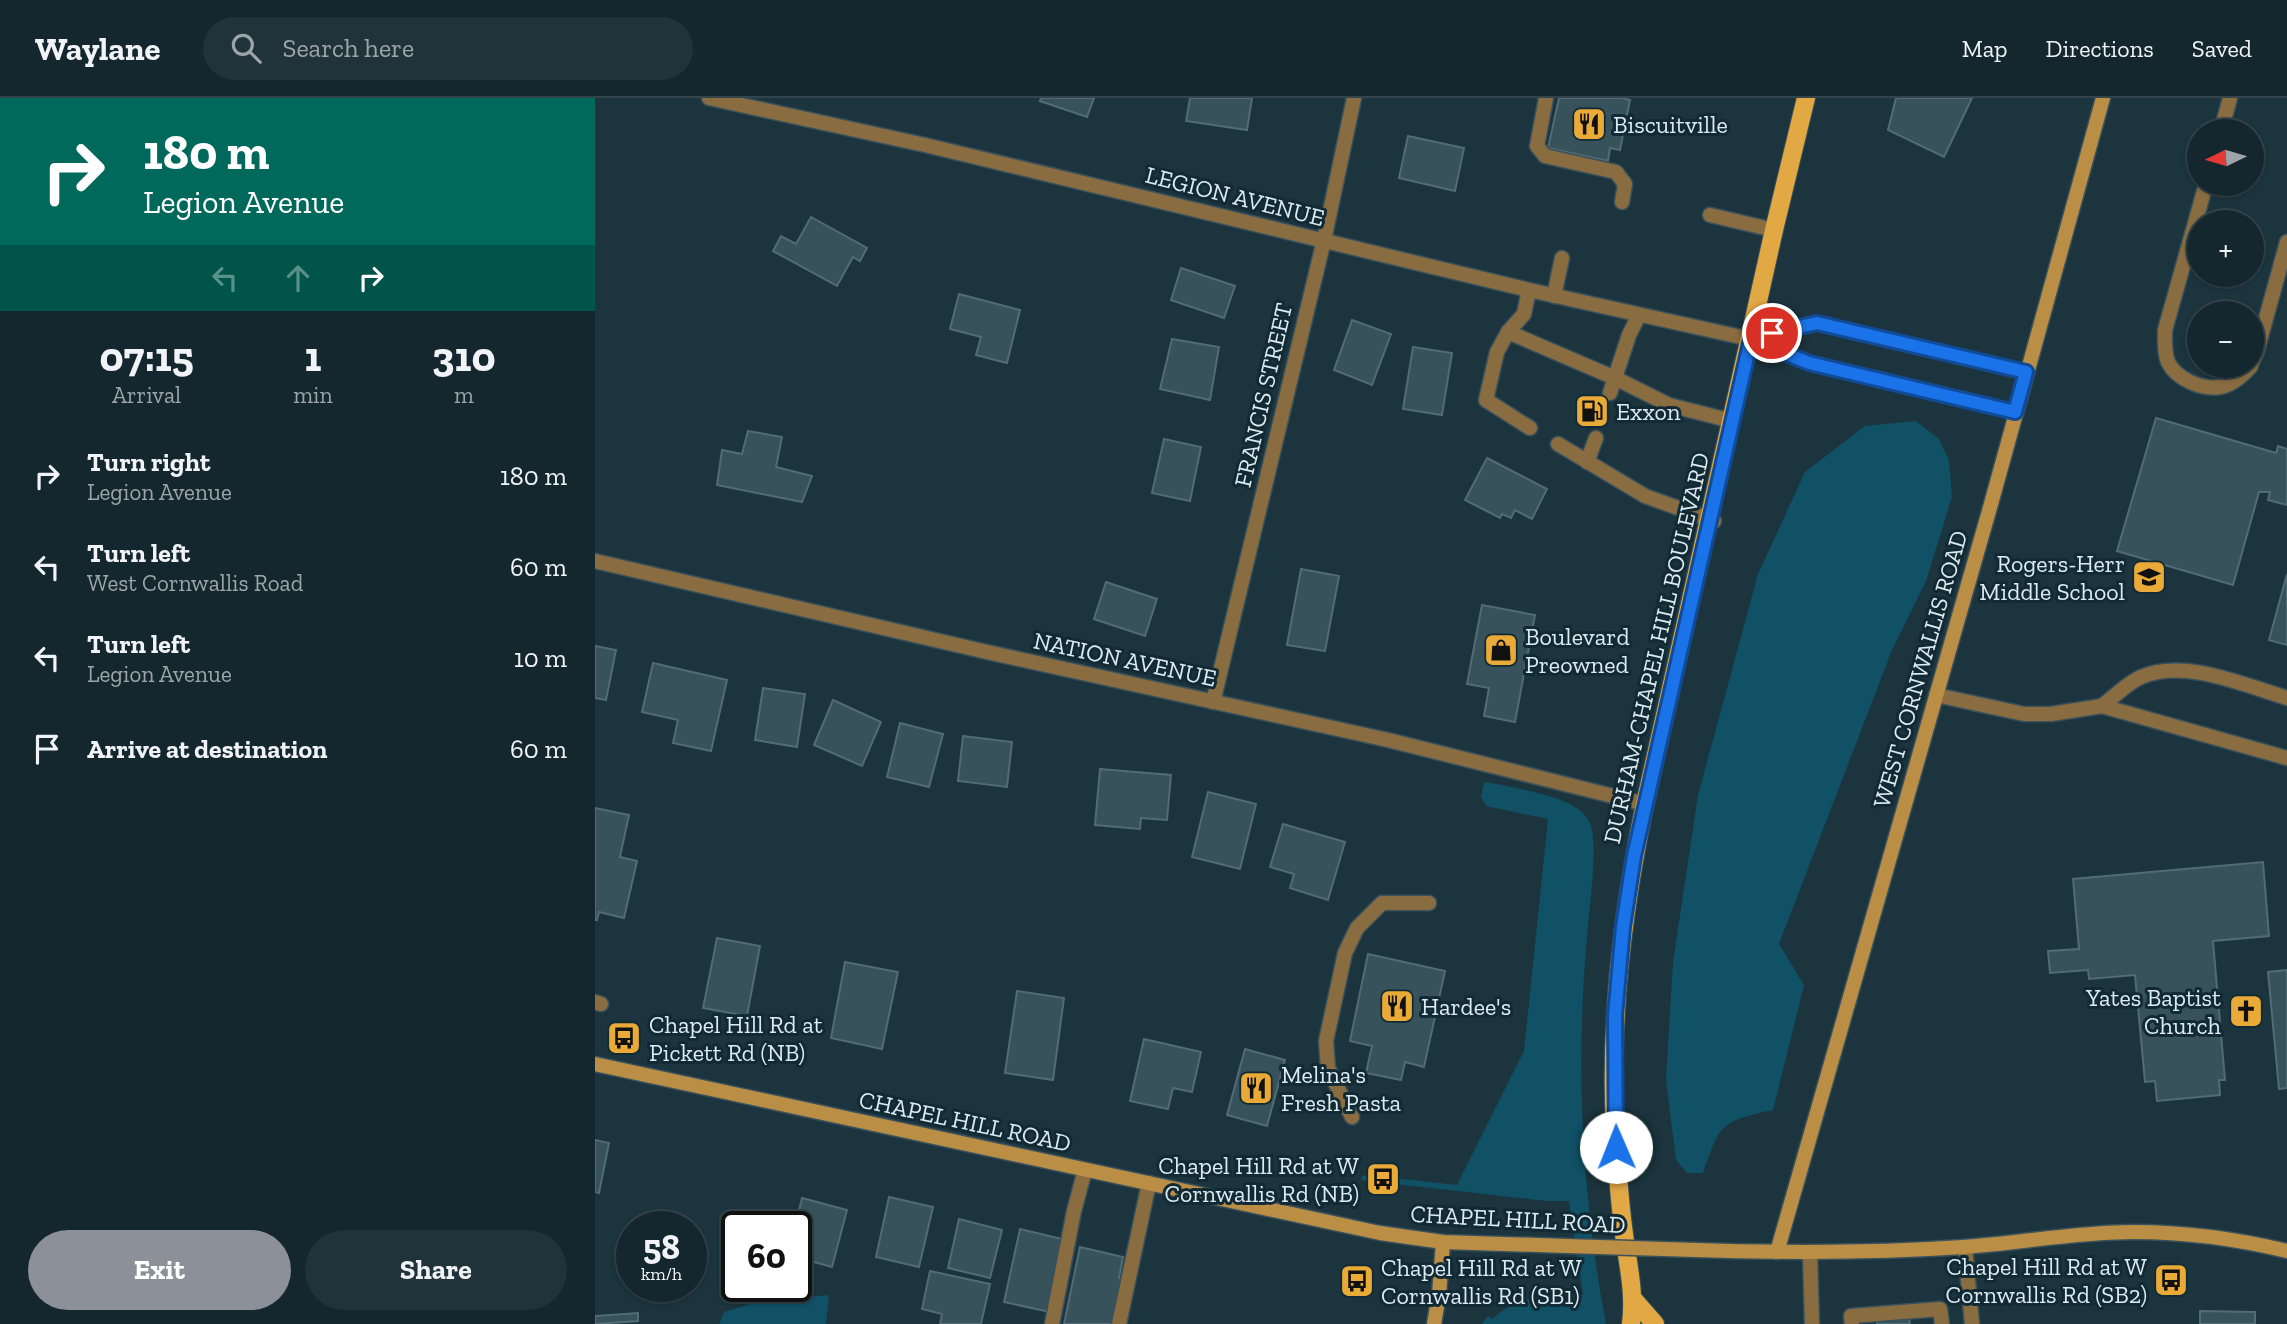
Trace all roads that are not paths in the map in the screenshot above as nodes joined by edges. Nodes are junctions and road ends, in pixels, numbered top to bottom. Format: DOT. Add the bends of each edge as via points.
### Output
graph roads {
  1 [pos="709,98"];
  2 [pos="1354,98"];
  3 [pos="1546,98"];
  4 [pos="2103,98"];
  5 [pos="2230,98"];
  6 [pos="1802,99"];
  7 [pos="2224,119"];
  8 [pos="2203,196"];
  9 [pos="1622,202"];
  10 [pos="1710,215"];
  11 [pos="1774,230"];
  12 [pos="1324,240"];
  13 [pos="2287,242"];
  14 [pos="1563,258"];
  15 [pos="1529,290"];
  16 [pos="1554,296"];
  17 [pos="1639,314"];
  18 [pos="2264,326"];
  19 [pos="1508,332"];
  20 [pos="1751,339"];
  21 [pos="2026,372"];
  22 [pos="1615,378"];
  23 [pos="2239,378"];
  24 [pos="1609,393"];
  25 [pos="2015,412"];
  26 [pos="1732,421"];
  27 [pos="1530,428"];
  28 [pos="1596,438"];
  29 [pos="1557,444"];
  30 [pos="1587,462"];
  31 [pos="1712,520"];
  32 [pos="595,561"];
  33 [pos="1936,695"];
  34 [pos="2287,698"];
  35 [pos="1213,702"];
  36 [pos="2102,706"];
  37 [pos="2287,758"];
  38 [pos="1646,804"];
  39 [pos="1429,903"];
  40 [pos="595,1064"];
  41 [pos="1352,1117"];
  42 [pos="1085,1170"];
  43 [pos="1149,1184"];
  44 [pos="1443,1242"];
  45 [pos="1965,1247"];
  46 [pos="2287,1251"];
  47 [pos="1777,1252"];
  48 [pos="1810,1252"];
  49 [pos="1634,1300"];
  50 [pos="1052,1324"];
  51 [pos="1119,1324"];
  52 [pos="1434,1324"];
  53 [pos="1631,1324"];
  54 [pos="1655,1324"];
  55 [pos="1812,1324"];
  56 [pos="1852,1324"];
  57 [pos="1942,1324"];
  58 [pos="1972,1324"];
  1 -- 12 [label="street, LEGION AVENUE"];
  2 -- 12 [label="street, FRANCIS STREET"];
  3 -- 9 [label="street" via="1537,146 1545,156 1616,172 1625,184"];
  4 -- 21 [label="street, WEST CORNWALLIS ROAD"];
  5 -- 7 [label="street"];
  6 -- 11 [label="main road, DURHAM-CHAPEL HILL BOULEVARD"];
  8 -- 23 [label="street" via="2165,330 2165,349 2169,364 2197,385 2220,387"];
  10 -- 11 [label="street"];
  11 -- 20 [label="main road, DURHAM-CHAPEL HILL BOULEVARD"];
  12 -- 15 [label="street, LEGION AVENUE"];
  12 -- 35 [label="street, FRANCIS STREET"];
  13 -- 18 [label="street"];
  14 -- 16 [label="street"];
  15 -- 16 [label="street, LEGION AVENUE"];
  15 -- 19 [label="street" via="1524,314"];
  16 -- 17 [label="street, LEGION AVENUE"];
  17 -- 20 [label="street, LEGION AVENUE"];
  17 -- 22 [label="street"];
  19 -- 22 [label="street"];
  19 -- 27 [label="street" via="1497,352 1486,400"];
  20 -- 21 [label="street, LEGION AVENUE" via="1817,323"];
  20 -- 25 [label="street, LEGION AVENUE" via="1809,363"];
  20 -- 26 [label="main road, DURHAM-CHAPEL HILL BOULEVARD"];
  21 -- 25 [label="street, WEST CORNWALLIS ROAD"];
  22 -- 24 [label="street"];
  22 -- 26 [label="street" via="1669,405"];
  25 -- 33 [label="street, WEST CORNWALLIS ROAD"];
  26 -- 31 [label="main road, DURHAM-CHAPEL HILL BOULEVARD"];
  28 -- 30 [label="street"];
  29 -- 30 [label="street"];
  30 -- 31 [label="street" via="1645,496"];
  31 -- 38 [label="main road, DURHAM-CHAPEL HILL BOULEVARD"];
  32 -- 35 [label="street, NATION AVENUE"];
  33 -- 36 [label="street" via="2024,714"];
  33 -- 47 [label="street, WEST CORNWALLIS ROAD"];
  34 -- 36 [label="street" via="2194,671 2168,669 2139,678"];
  35 -- 38 [label="street, NATION AVENUE"];
  36 -- 37 [label="street"];
  38 -- 49 [label="main road, DURHAM-CHAPEL HILL BOULEVARD" via="1623,927 1615,1016 1616,1147"];
  39 -- 41 [label="street" via="1382,902 1357,928 1345,953 1326,1041 1328,1068"];
  40 -- 42 [label="street, CHAPEL HILL ROAD"];
  42 -- 43 [label="street, CHAPEL HILL ROAD"];
  42 -- 50 [label="street"];
  43 -- 44 [label="street, CHAPEL HILL ROAD"];
  43 -- 51 [label="street"];
  44 -- 47 [label="street, CHAPEL HILL ROAD, bridge"];
  44 -- 52 [label="street"];
  45 -- 46 [label="street, CHAPEL HILL ROAD" via="2133,1232 2219,1237"];
  45 -- 48 [label="street, CHAPEL HILL ROAD"];
  45 -- 58 [label="street"];
  47 -- 48 [label="street, CHAPEL HILL ROAD"];
  48 -- 55 [label="street"];
  49 -- 53 [label="main road, DURHAM-CHAPEL HILL BOULEVARD"];
  49 -- 54 [label="main road"];
  56 -- 57 [label="street" via="1851,1316 1940,1309"];
}
